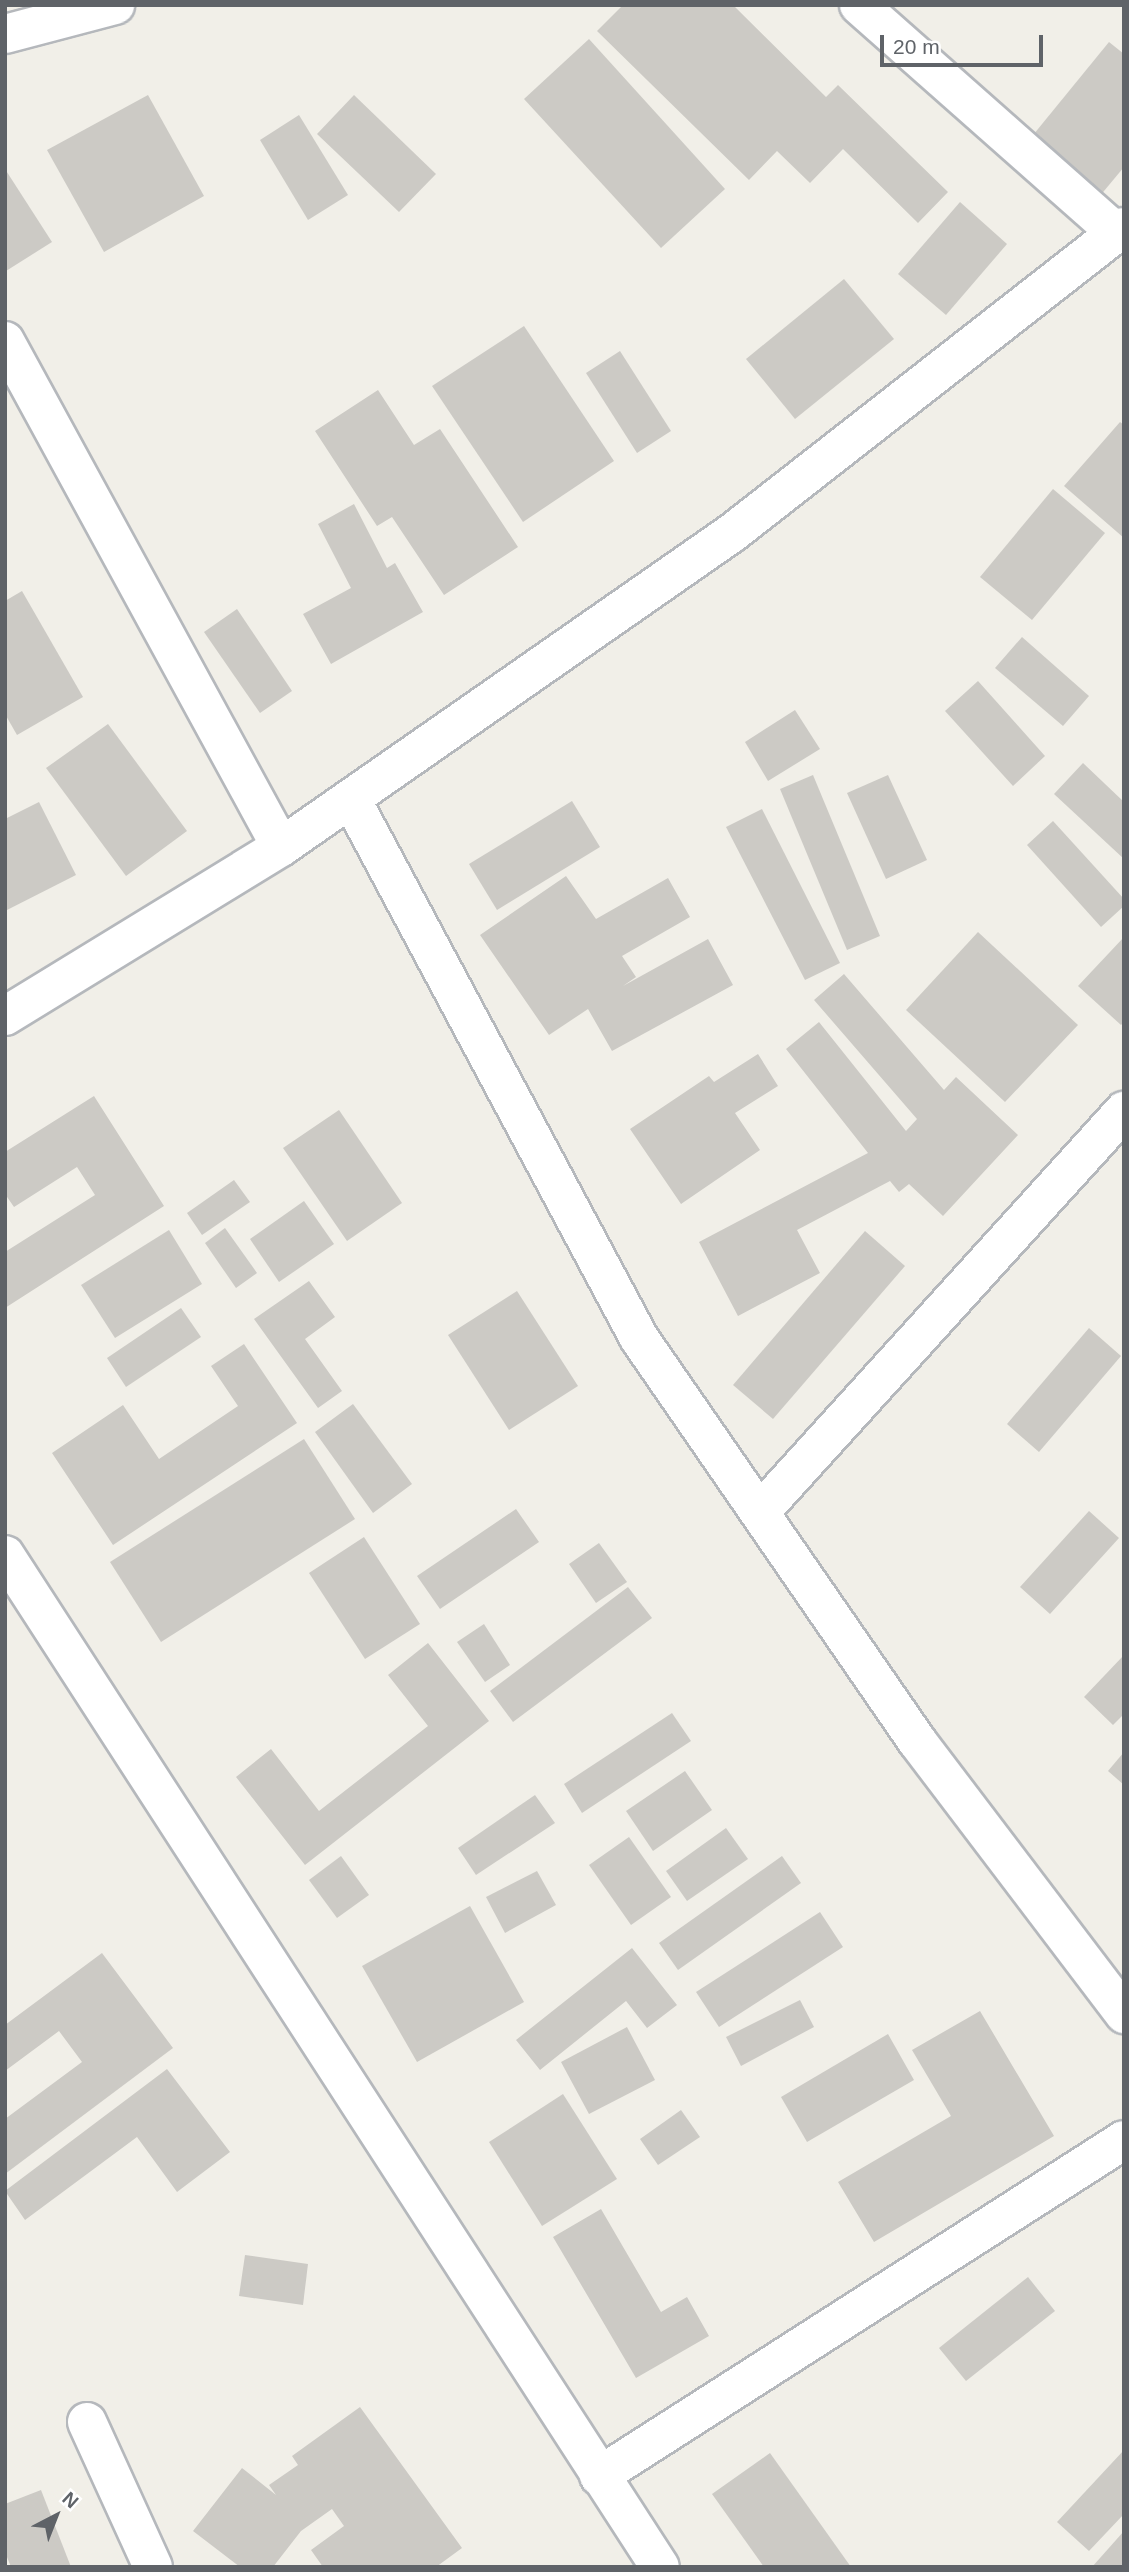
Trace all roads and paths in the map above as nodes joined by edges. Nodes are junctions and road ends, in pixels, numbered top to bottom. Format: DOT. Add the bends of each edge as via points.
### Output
graph roads {
  1 [pos="859,5"];
  2 [pos="103,6"];
  3 [pos="5,34"];
  4 [pos="1120,230"];
  5 [pos="5,341"];
  6 [pos="351,799"];
  7 [pos="281,847"];
  8 [pos="5,1016"];
  9 [pos="1124,1111"];
  10 [pos="760,1512"];
  11 [pos="9,1575"];
  12 [pos="1124,2014"];
  13 [pos="1124,2140"];
  14 [pos="87,2422"];
  15 [pos="599,2476"];
  16 [pos="153,2567"];
  17 [pos="660,2567"];
  1 -- 4 [label="street"];
  2 -- 3 [label="street"];
  4 -- 6 [label="street" via="732,533"];
  5 -- 7 [label="street"];
  6 -- 7 [label="street"];
  6 -- 10 [label="street" via="639,1338"];
  7 -- 8 [label="street"];
  9 -- 10 [label="street"];
  10 -- 12 [label="street" via="917,1741"];
  11 -- 15 [label="street"];
  13 -- 15 [label="street"];
  14 -- 16 [label="street"];
  15 -- 17 [label="street"];
}
